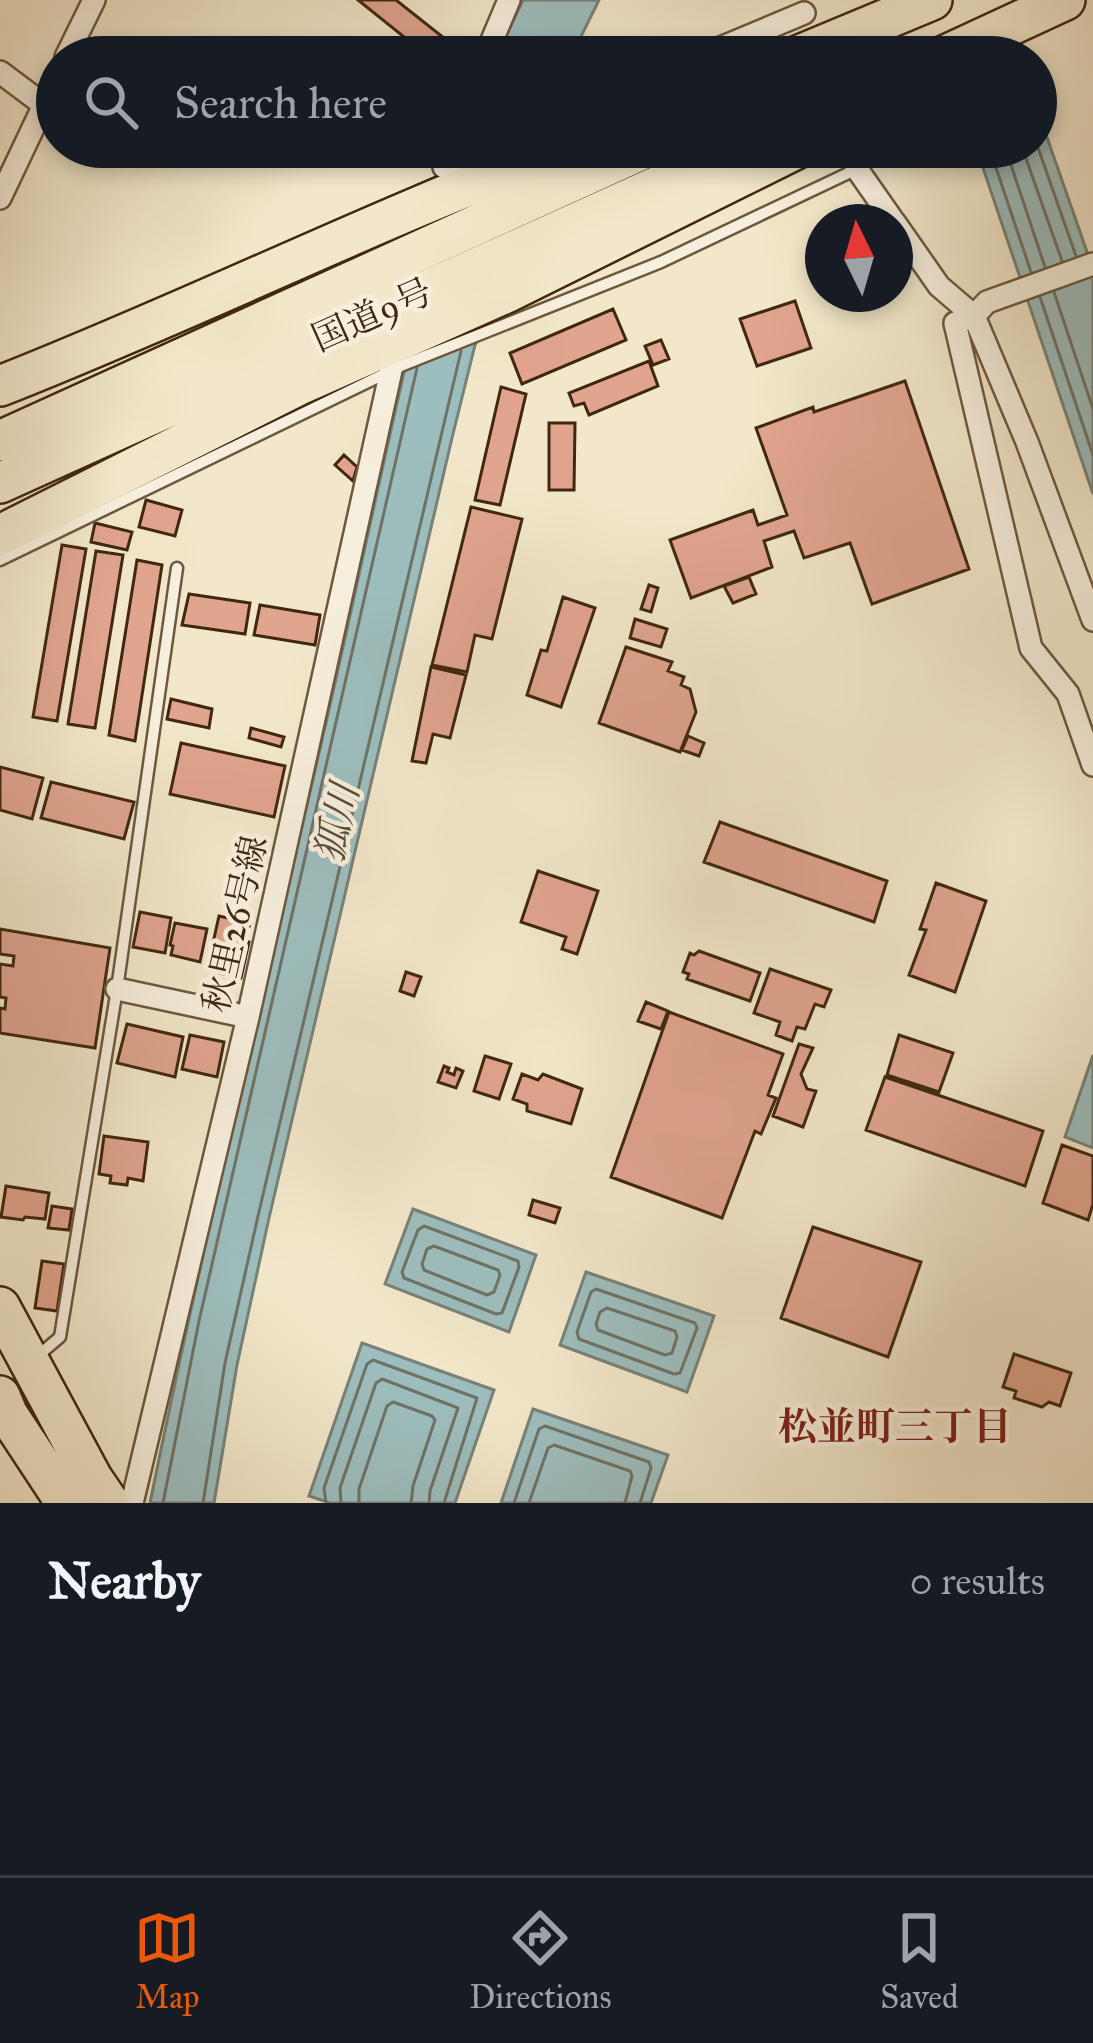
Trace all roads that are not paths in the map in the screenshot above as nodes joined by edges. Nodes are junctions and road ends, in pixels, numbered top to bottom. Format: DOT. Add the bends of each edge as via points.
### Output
graph roads {
  1 [pos="94,0"];
  2 [pos="509,0"];
  3 [pos="966,0"];
  4 [pos="1065,0"];
  5 [pos="1078,0"];
  6 [pos="912,15"];
  7 [pos="803,26"];
  8 [pos="76,36"];
  9 [pos="494,36"];
  10 [pos="769,36"];
  11 [pos="878,36"];
  12 [pos="987,36"];
  13 [pos="1012,36"];
  14 [pos="0,72"];
  15 [pos="36,99"];
  16 [pos="36,122"];
  17 [pos="602,168"];
  18 [pos="698,168"];
  19 [pos="758,168"];
  20 [pos="857,170"];
  21 [pos="447,171"];
  22 [pos="0,198"];
  23 [pos="881,204"];
  24 [pos="913,250"];
  25 [pos="1093,264"];
  26 [pos="981,309"];
  27 [pos="398,358"];
  28 [pos="0,386"];
  29 [pos="0,441"];
  30 [pos="0,483"];
  31 [pos="0,538"];
  32 [pos="0,560"];
  33 [pos="177,568"];
  34 [pos="1093,620"];
  35 [pos="1093,765"];
  36 [pos="117,988"];
  37 [pos="248,1017"];
  38 [pos="0,1307"];
  39 [pos="29,1363"];
  40 [pos="0,1396"];
  41 [pos="66,1503"];
  42 [pos="109,1503"];
  43 [pos="132,1503"];
  1 -- 8 [label="street"];
  2 -- 9 [label="street"];
  3 -- 6 [label="highway"];
  4 -- 12 [label="highway"];
  5 -- 13 [label="highway"];
  6 -- 7 [label="highway"];
  6 -- 11 [label="highway"];
  7 -- 10 [label="street"];
  14 -- 15 [label="street"];
  16 -- 22 [label="street"];
  17 -- 29 [label="highway, 国道9号"];
  18 -- 30 [label="highway, 国道9号"];
  19 -- 27 [label="highway" via="506,293"];
  20 -- 23 [label="street"];
  20 -- 27 [label="lane" via="661,262"];
  21 -- 28 [label="highway" via="291,260"];
  24 -- 26 [label="street" via="939,286"];
  25 -- 26 [label="street"];
  26 -- 34 [label="street"];
  26 -- 35 [label="street" via="956,323 1031,648 1068,694"];
  27 -- 31 [label="highway" via="297,386"];
  27 -- 32 [label="lane"];
  27 -- 37 [label="street, 秋里26号線"];
  33 -- 36 [label="lane"];
  36 -- 37 [label="street"];
  36 -- 39 [label="lane" via="60,1337"];
  37 -- 43 [label="street, 秋里26号線"];
  38 -- 39 [label="highway"];
  39 -- 42 [label="highway"];
  40 -- 41 [label="highway"];
}
